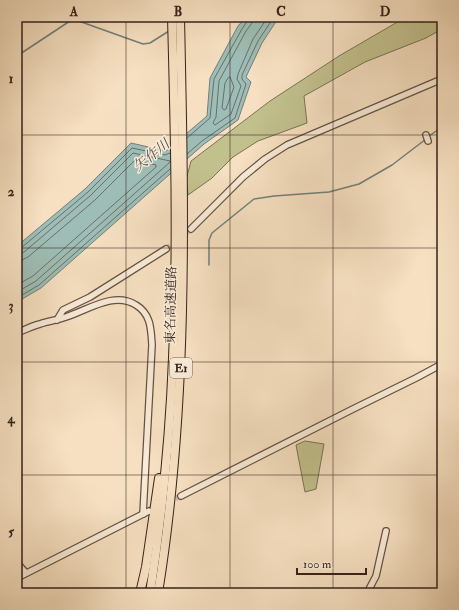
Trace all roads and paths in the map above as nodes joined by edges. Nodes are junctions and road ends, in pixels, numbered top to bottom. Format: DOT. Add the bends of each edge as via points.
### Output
graph roads {
  1 [pos="172,17"];
  2 [pos="180,17"];
  3 [pos="442,79"];
  4 [pos="426,135"];
  5 [pos="428,141"];
  6 [pos="191,229"];
  7 [pos="166,249"];
  8 [pos="57,320"];
  9 [pos="17,333"];
  10 [pos="442,364"];
  11 [pos="171,400"];
  12 [pos="181,496"];
  13 [pos="149,511"];
  14 [pos="143,514"];
  15 [pos="168,530"];
  16 [pos="386,531"];
  17 [pos="17,563"];
  18 [pos="26,573"];
  19 [pos="17,578"];
  20 [pos="140,593"];
  21 [pos="150,593"];
  22 [pos="158,593"];
  23 [pos="161,593"];
  24 [pos="367,593"];
  1 -- 11 [label="highway, 東名高速道路 / E1" via="175,212"];
  2 -- 15 [label="highway, 東名高速道路 / E1" via="183,206 181,364"];
  3 -- 6 [label="street" via="287,145 243,177"];
  4 -- 5 [label="street"];
  7 -- 8 [label="street" via="90,297 62,310"];
  8 -- 9 [label="street" via="38,324"];
  8 -- 14 [label="street" via="120,300 130,301 143,310 147,317 152,345"];
  10 -- 12 [label="street"];
  11 -- 20 [label="highway"];
  11 -- 21 [label="highway, 東名高速道路 / E1" via="160,522"];
  13 -- 14 [label="street"];
  14 -- 18 [label="street"];
  15 -- 22 [label="highway, 東名高速道路 / E1"];
  15 -- 23 [label="highway"];
  16 -- 24 [label="street" via="376,576"];
  17 -- 18 [label="street"];
  18 -- 19 [label="street"];
}
